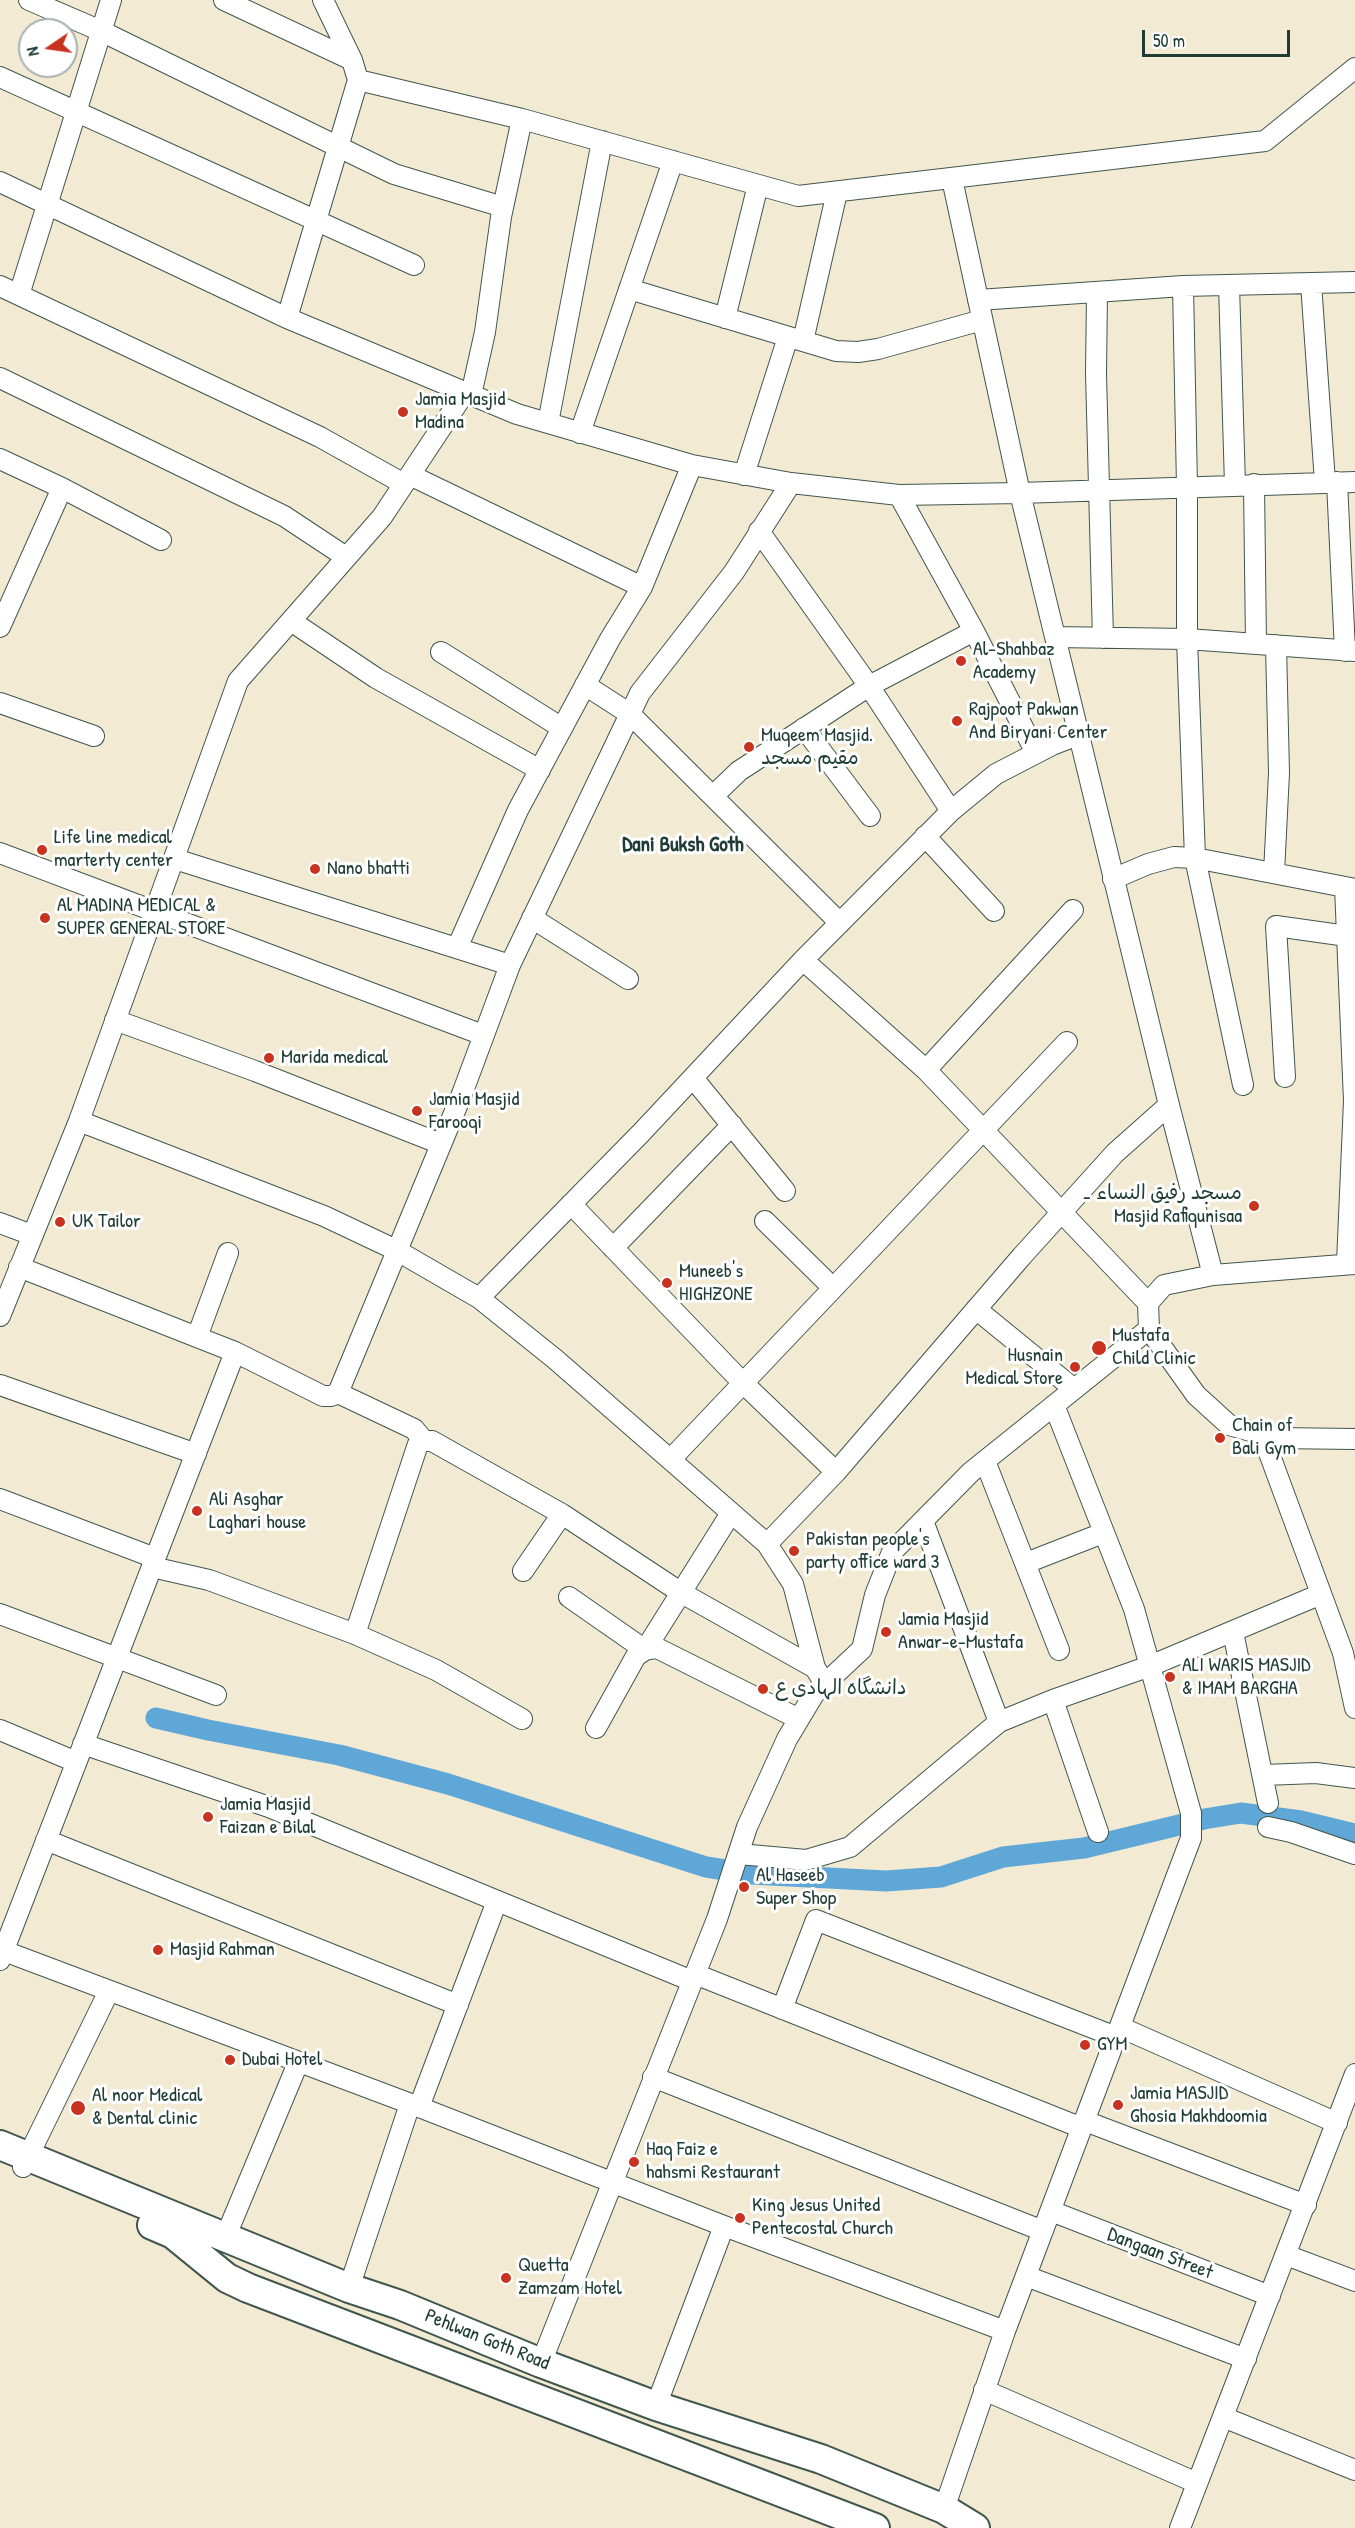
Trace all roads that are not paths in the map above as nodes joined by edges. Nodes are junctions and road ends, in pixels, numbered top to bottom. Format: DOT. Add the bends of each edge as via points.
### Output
graph roads {
  1 [pos="29,0"];
  2 [pos="111,0"];
  3 [pos="224,0"];
  4 [pos="323,0"];
  5 [pos="101,31"];
  6 [pos="352,60"];
  7 [pos="1355,68"];
  8 [pos="0,77"];
  9 [pos="358,80"];
  10 [pos="76,111"];
  11 [pos="522,119"];
  12 [pos="602,141"];
  13 [pos="338,146"];
  14 [pos="673,161"];
  15 [pos="951,179"];
  16 [pos="0,182"];
  17 [pos="759,185"];
  18 [pos="837,192"];
  19 [pos="47,204"];
  20 [pos="503,207"];
  21 [pos="315,222"];
  22 [pos="414,265"];
  23 [pos="1355,282"];
  24 [pos="1311,283"];
  25 [pos="1229,285"];
  26 [pos="0,286"];
  27 [pos="1183,286"];
  28 [pos="629,290"];
  29 [pos="1097,292"];
  30 [pos="19,295"];
  31 [pos="980,310"];
  32 [pos="287,318"];
  33 [pos="725,318"];
  34 [pos="796,339"];
  35 [pos="0,378"];
  36 [pos="468,393"];
  37 [pos="548,423"];
  38 [pos="580,433"];
  39 [pos="0,459"];
  40 [pos="692,465"];
  41 [pos="744,475"];
  42 [pos="407,479"];
  43 [pos="1339,482"];
  44 [pos="790,483"];
  45 [pos="1244,485"];
  46 [pos="1187,487"];
  47 [pos="62,488"];
  48 [pos="1100,490"];
  49 [pos="1020,493"];
  50 [pos="899,495"];
  51 [pos="759,531"];
  52 [pos="161,540"];
  53 [pos="346,557"];
  54 [pos="642,587"];
  55 [pos="291,621"];
  56 [pos="0,627"];
  57 [pos="974,631"];
  58 [pos="1054,637"];
  59 [pos="1103,638"];
  60 [pos="1187,639"];
  61 [pos="1256,644"];
  62 [pos="1276,645"];
  63 [pos="1350,651"];
  64 [pos="441,652"];
  65 [pos="585,685"];
  66 [pos="870,686"];
  67 [pos="0,703"];
  68 [pos="630,714"];
  69 [pos="562,728"];
  70 [pos="804,728"];
  71 [pos="1078,735"];
  72 [pos="94,736"];
  73 [pos="1036,753"];
  74 [pos="540,770"];
  75 [pos="712,796"];
  76 [pos="951,811"];
  77 [pos="870,816"];
  78 [pos="925,836"];
  79 [pos="0,853"];
  80 [pos="1195,858"];
  81 [pos="175,859"];
  82 [pos="1274,873"];
  83 [pos="1113,879"];
  84 [pos="1350,888"];
  85 [pos="1073,910"];
  86 [pos="994,911"];
  87 [pos="153,912"];
  88 [pos="532,918"];
  89 [pos="840,923"];
  90 [pos="1347,936"];
  91 [pos="457,948"];
  92 [pos="803,960"];
  93 [pos="510,965"];
  94 [pos="628,979"];
  95 [pos="115,1020"];
  96 [pos="483,1035"];
  97 [pos="1067,1042"];
  98 [pos="926,1070"];
  99 [pos="1285,1077"];
  100 [pos="693,1078"];
  101 [pos="1243,1085"];
  102 [pos="1169,1105"];
  103 [pos="79,1121"];
  104 [pos="732,1125"];
  105 [pos="984,1130"];
  106 [pos="441,1143"];
  107 [pos="785,1191"];
  108 [pos="572,1204"];
  109 [pos="1063,1213"];
  110 [pos="765,1221"];
  111 [pos="0,1223"];
  112 [pos="32,1235"];
  113 [pos="613,1248"];
  114 [pos="396,1250"];
  115 [pos="228,1253"];
  116 [pos="1351,1263"];
  117 [pos="19,1267"];
  118 [pos="1213,1275"];
  119 [pos="832,1287"];
  120 [pos="479,1298"];
  121 [pos="1148,1303"];
  122 [pos="976,1309"];
  123 [pos="0,1316"];
  124 [pos="1149,1329"];
  125 [pos="197,1337"];
  126 [pos="235,1352"];
  127 [pos="742,1382"];
  128 [pos="0,1385"];
  129 [pos="1074,1389"];
  130 [pos="338,1393"];
  131 [pos="1054,1405"];
  132 [pos="1262,1434"];
  133 [pos="1355,1439"];
  134 [pos="424,1441"];
  135 [pos="196,1454"];
  136 [pos="671,1459"];
  137 [pos="986,1461"];
  138 [pos="836,1472"];
  139 [pos="0,1499"];
  140 [pos="731,1513"];
  141 [pos="562,1514"];
  142 [pos="923,1521"];
  143 [pos="1103,1533"];
  144 [pos="767,1544"];
  145 [pos="153,1563"];
  146 [pos="1026,1563"];
  147 [pos="523,1571"];
  148 [pos="680,1592"];
  149 [pos="1321,1594"];
  150 [pos="569,1598"];
  151 [pos="0,1614"];
  152 [pos="1233,1632"];
  153 [pos="355,1634"];
  154 [pos="645,1650"];
  155 [pos="1059,1650"];
  156 [pos="116,1659"];
  157 [pos="1150,1666"];
  158 [pos="820,1675"];
  159 [pos="216,1695"];
  160 [pos="1053,1700"];
  161 [pos="1355,1708"];
  162 [pos="522,1719"];
  163 [pos="799,1719"];
  164 [pos="999,1722"];
  165 [pos="596,1728"];
  166 [pos="0,1731"];
  167 [pos="80,1753"];
  168 [pos="1264,1775"];
  169 [pos="1355,1778"];
  170 [pos="1268,1803"];
  171 [pos="1268,1827"];
  172 [pos="1098,1832"];
  173 [pos="46,1840"];
  174 [pos="1355,1854"];
  175 [pos="735,1866"];
  176 [pos="497,1901"];
  177 [pos="5,1930"];
  178 [pos="2,1956"];
  179 [pos="693,1978"];
  180 [pos="109,1991"];
  181 [pos="458,2005"];
  182 [pos="782,2009"];
  183 [pos="1118,2032"];
  184 [pos="298,2063"];
  185 [pos="653,2077"];
  186 [pos="1354,2081"];
  187 [pos="415,2105"];
  188 [pos="1337,2123"];
  189 [pos="1084,2125"];
  190 [pos="0,2145"];
  191 [pos="17,2161"];
  192 [pos="611,2182"];
  193 [pos="1306,2205"];
  194 [pos="1051,2211"];
  195 [pos="724,2226"];
  196 [pos="1043,2231"];
  197 [pos="225,2238"];
  198 [pos="1286,2255"];
  199 [pos="1026,2276"];
  200 [pos="1355,2281"];
  201 [pos="349,2288"];
  202 [pos="1270,2296"];
  203 [pos="1005,2331"];
  204 [pos="1246,2359"];
  205 [pos="541,2363"];
  206 [pos="984,2390"];
  207 [pos="656,2406"];
  208 [pos="1223,2417"];
  209 [pos="1355,2470"];
  210 [pos="1197,2483"];
  211 [pos="944,2509"];
  212 [pos="875,2528"];
  213 [pos="975,2528"];
  214 [pos="1180,2528"];
  1 -- 5 [label="street"];
  2 -- 5 [label="street"];
  3 -- 6 [label="street"];
  4 -- 6 [label="street"];
  5 -- 10 [label="street"];
  5 -- 13 [label="street"];
  6 -- 9 [label="street"];
  7 -- 15 [label="street" via="1265,141"];
  8 -- 10 [label="street"];
  9 -- 11 [label="street"];
  9 -- 13 [label="street"];
  10 -- 19 [label="street"];
  10 -- 21 [label="street"];
  11 -- 12 [label="street"];
  11 -- 20 [label="street"];
  12 -- 14 [label="street"];
  12 -- 37 [label="street"];
  13 -- 20 [label="street" via="394,174"];
  13 -- 21 [label="street"];
  14 -- 17 [label="street"];
  14 -- 28 [label="street"];
  15 -- 18 [label="street"];
  15 -- 31 [label="street"];
  16 -- 19 [label="street"];
  17 -- 18 [label="street" via="798,196"];
  17 -- 33 [label="street"];
  18 -- 34 [label="street"];
  19 -- 30 [label="street"];
  19 -- 32 [label="street"];
  20 -- 36 [label="street" via="485,332"];
  21 -- 22 [label="street"];
  21 -- 32 [label="street"];
  23 -- 24 [label="street"];
  24 -- 25 [label="street"];
  24 -- 43 [label="street"];
  25 -- 27 [label="street"];
  25 -- 45 [label="street"];
  26 -- 30 [label="street"];
  27 -- 29 [label="street"];
  27 -- 46 [label="street"];
  28 -- 33 [label="street"];
  28 -- 38 [label="street"];
  29 -- 31 [label="street"];
  29 -- 48 [label="street"];
  30 -- 42 [label="street"];
  31 -- 34 [label="street" via="878,349 836,351"];
  31 -- 49 [label="street"];
  32 -- 36 [label="street"];
  33 -- 34 [label="street"];
  34 -- 41 [label="street"];
  35 -- 53 [label="street" via="284,516"];
  36 -- 37 [label="street"];
  36 -- 42 [label="street"];
  37 -- 38 [label="street"];
  38 -- 40 [label="street"];
  39 -- 47 [label="street"];
  40 -- 41 [label="street"];
  40 -- 54 [label="street"];
  41 -- 44 [label="street"];
  42 -- 53 [label="street" via="382,517"];
  42 -- 54 [label="street"];
  43 -- 45 [label="street"];
  43 -- 63 [label="street"];
  44 -- 50 [label="street"];
  44 -- 51 [label="street"];
  45 -- 46 [label="street"];
  45 -- 61 [label="street"];
  46 -- 48 [label="street"];
  46 -- 60 [label="street"];
  47 -- 52 [label="street"];
  47 -- 56 [label="street"];
  48 -- 49 [label="street"];
  48 -- 59 [label="street"];
  49 -- 50 [label="street"];
  49 -- 58 [label="street"];
  50 -- 57 [label="street"];
  51 -- 66 [label="street"];
  51 -- 68 [label="street" via="734,572 640,693"];
  53 -- 55 [label="street"];
  54 -- 65 [label="street"];
  55 -- 74 [label="street" via="376,678"];
  55 -- 81 [label="street" via="238,681"];
  57 -- 66 [label="street"];
  57 -- 73 [label="street"];
  58 -- 59 [label="street"];
  58 -- 71 [label="street"];
  59 -- 60 [label="street"];
  60 -- 61 [label="street"];
  60 -- 80 [label="street"];
  61 -- 62 [label="street"];
  62 -- 63 [label="street"];
  62 -- 82 [label="street" via="1279,773"];
  64 -- 69 [label="street"];
  65 -- 68 [label="street"];
  65 -- 69 [label="street"];
  66 -- 70 [label="street"];
  66 -- 76 [label="street"];
  67 -- 72 [label="street"];
  68 -- 75 [label="street"];
  68 -- 88 [label="street"];
  69 -- 74 [label="street"];
  70 -- 75 [label="street" via="739,771"];
  70 -- 77 [label="street"];
  71 -- 73 [label="street"];
  71 -- 83 [label="street"];
  73 -- 76 [label="street" via="996,774"];
  74 -- 91 [label="street" via="518,810"];
  75 -- 89 [label="street"];
  76 -- 78 [label="street"];
  78 -- 86 [label="street"];
  78 -- 89 [label="street"];
  79 -- 87 [label="street"];
  80 -- 82 [label="street"];
  80 -- 83 [label="street" via="1174,857"];
  80 -- 101 [label="street"];
  81 -- 87 [label="street"];
  81 -- 91 [label="street"];
  82 -- 84 [label="street"];
  83 -- 102 [label="street"];
  84 -- 90 [label="street"];
  85 -- 98 [label="street"];
  87 -- 95 [label="street"];
  87 -- 96 [label="street"];
  88 -- 93 [label="street"];
  88 -- 94 [label="street"];
  89 -- 92 [label="street"];
  90 -- 99 [label="street" via="1276,926"];
  90 -- 116 [label="street" via="1354,1101"];
  91 -- 93 [label="street"];
  92 -- 98 [label="street"];
  92 -- 100 [label="street"];
  93 -- 96 [label="street"];
  95 -- 103 [label="street"];
  95 -- 106 [label="street"];
  96 -- 106 [label="street"];
  97 -- 105 [label="street"];
  98 -- 105 [label="street"];
  100 -- 104 [label="street"];
  100 -- 108 [label="street"];
  102 -- 109 [label="street" via="1114,1153"];
  102 -- 118 [label="street"];
  103 -- 112 [label="street"];
  103 -- 114 [label="street" via="324,1216"];
  104 -- 107 [label="street"];
  104 -- 113 [label="street"];
  105 -- 109 [label="street"];
  105 -- 119 [label="street"];
  106 -- 114 [label="street"];
  108 -- 113 [label="street"];
  108 -- 120 [label="street"];
  109 -- 121 [label="street"];
  109 -- 122 [label="street"];
  110 -- 119 [label="street"];
  111 -- 112 [label="street"];
  112 -- 117 [label="street"];
  113 -- 127 [label="street"];
  114 -- 120 [label="street"];
  114 -- 130 [label="street"];
  115 -- 125 [label="street"];
  116 -- 118 [label="street"];
  117 -- 123 [label="street"];
  117 -- 125 [label="street"];
  118 -- 121 [label="street" via="1164,1284"];
  119 -- 127 [label="street"];
  120 -- 136 [label="street"];
  121 -- 124 [label="street"];
  122 -- 129 [label="street"];
  122 -- 138 [label="street"];
  124 -- 129 [label="street"];
  124 -- 132 [label="street" via="1196,1395 1229,1425"];
  125 -- 126 [label="street"];
  126 -- 130 [label="street" via="323,1396"];
  126 -- 135 [label="street"];
  127 -- 136 [label="street"];
  127 -- 138 [label="street"];
  128 -- 135 [label="street"];
  129 -- 131 [label="street"];
  130 -- 134 [label="street" via="414,1429"];
  131 -- 137 [label="street"];
  131 -- 143 [label="street"];
  132 -- 133 [label="street" via="1275,1438"];
  132 -- 149 [label="street"];
  134 -- 141 [label="street" via="432,1441"];
  134 -- 153 [label="street" via="418,1444"];
  135 -- 145 [label="street"];
  136 -- 140 [label="street"];
  137 -- 142 [label="street"];
  137 -- 146 [label="street"];
  138 -- 144 [label="street"];
  139 -- 145 [label="street"];
  140 -- 144 [label="street"];
  140 -- 148 [label="street"];
  141 -- 147 [label="street"];
  141 -- 148 [label="street"];
  142 -- 158 [label="street" via="892,1552 875,1595 862,1649"];
  142 -- 164 [label="street"];
  143 -- 146 [label="street"];
  143 -- 157 [label="street" via="1134,1609"];
  144 -- 158 [label="street" via="793,1584"];
  145 -- 153 [label="street"];
  145 -- 156 [label="street"];
  146 -- 155 [label="street"];
  148 -- 154 [label="street"];
  148 -- 158 [label="street"];
  149 -- 152 [label="street"];
  149 -- 161 [label="street" via="1343,1653"];
  150 -- 154 [label="street"];
  151 -- 156 [label="street"];
  152 -- 157 [label="street"];
  152 -- 168 [label="street"];
  153 -- 162 [label="street" via="436,1670"];
  154 -- 163 [label="street" via="657,1648"];
  154 -- 165 [label="street" via="636,1656"];
  156 -- 159 [label="street"];
  156 -- 167 [label="street"];
  157 -- 160 [label="street"];
  157 -- 183 [label="street" via="1191,1813 1191,1838"];
  158 -- 163 [label="street"];
  160 -- 164 [label="street"];
  160 -- 172 [label="street"];
  163 -- 175 [label="street" via="747,1827"];
  164 -- 175 [label="street" via="850,1847 806,1860"];
  166 -- 167 [label="street"];
  167 -- 173 [label="street"];
  167 -- 176 [label="street" via="269,1807"];
  168 -- 169 [label="street" via="1316,1773"];
  168 -- 170 [label="street"];
  171 -- 174 [label="street"];
  173 -- 177 [label="street"];
  173 -- 181 [label="street"];
  175 -- 179 [label="street"];
  176 -- 179 [label="street"];
  176 -- 181 [label="street"];
  177 -- 178 [label="street"];
  178 -- 180 [label="street"];
  179 -- 182 [label="street"];
  179 -- 185 [label="street"];
  180 -- 184 [label="street"];
  180 -- 191 [label="street"];
  181 -- 187 [label="street"];
  182 -- 183 [label="street" via="816,1920"];
  182 -- 189 [label="street"];
  183 -- 188 [label="street"];
  183 -- 189 [label="street"];
  184 -- 187 [label="street"];
  184 -- 197 [label="street"];
  185 -- 192 [label="street"];
  185 -- 196 [label="street"];
  186 -- 188 [label="street"];
  187 -- 192 [label="street"];
  187 -- 201 [label="street"];
  188 -- 193 [label="street"];
  189 -- 193 [label="street"];
  189 -- 194 [label="street"];
  190 -- 191 [label="main road, Pehlwan Goth Road"];
  191 -- 197 [label="main road, Pehlwan Goth Road"];
  191 -- 212 [label="main road, Pehlwan Goth Road" via="173,2234 227,2278 248,2288"];
  192 -- 195 [label="street"];
  192 -- 205 [label="street"];
  193 -- 198 [label="street"];
  194 -- 196 [label="street"];
  194 -- 202 [label="street, Dangaan Street"];
  195 -- 203 [label="street"];
  195 -- 207 [label="street"];
  196 -- 199 [label="street"];
  197 -- 201 [label="main road, Pehlwan Goth Road"];
  198 -- 200 [label="street"];
  198 -- 202 [label="street"];
  199 -- 203 [label="street"];
  199 -- 204 [label="street"];
  201 -- 205 [label="main road, Pehlwan Goth Road"];
  202 -- 204 [label="street"];
  203 -- 206 [label="street"];
  204 -- 208 [label="street"];
  205 -- 207 [label="main road, Pehlwan Goth Road"];
  206 -- 210 [label="street"];
  206 -- 211 [label="street"];
  207 -- 211 [label="main road, Pehlwan Goth Road" via="821,2459"];
  208 -- 209 [label="street"];
  208 -- 210 [label="street"];
  210 -- 214 [label="street"];
  211 -- 213 [label="main road, Pehlwan Goth Road"];
}
